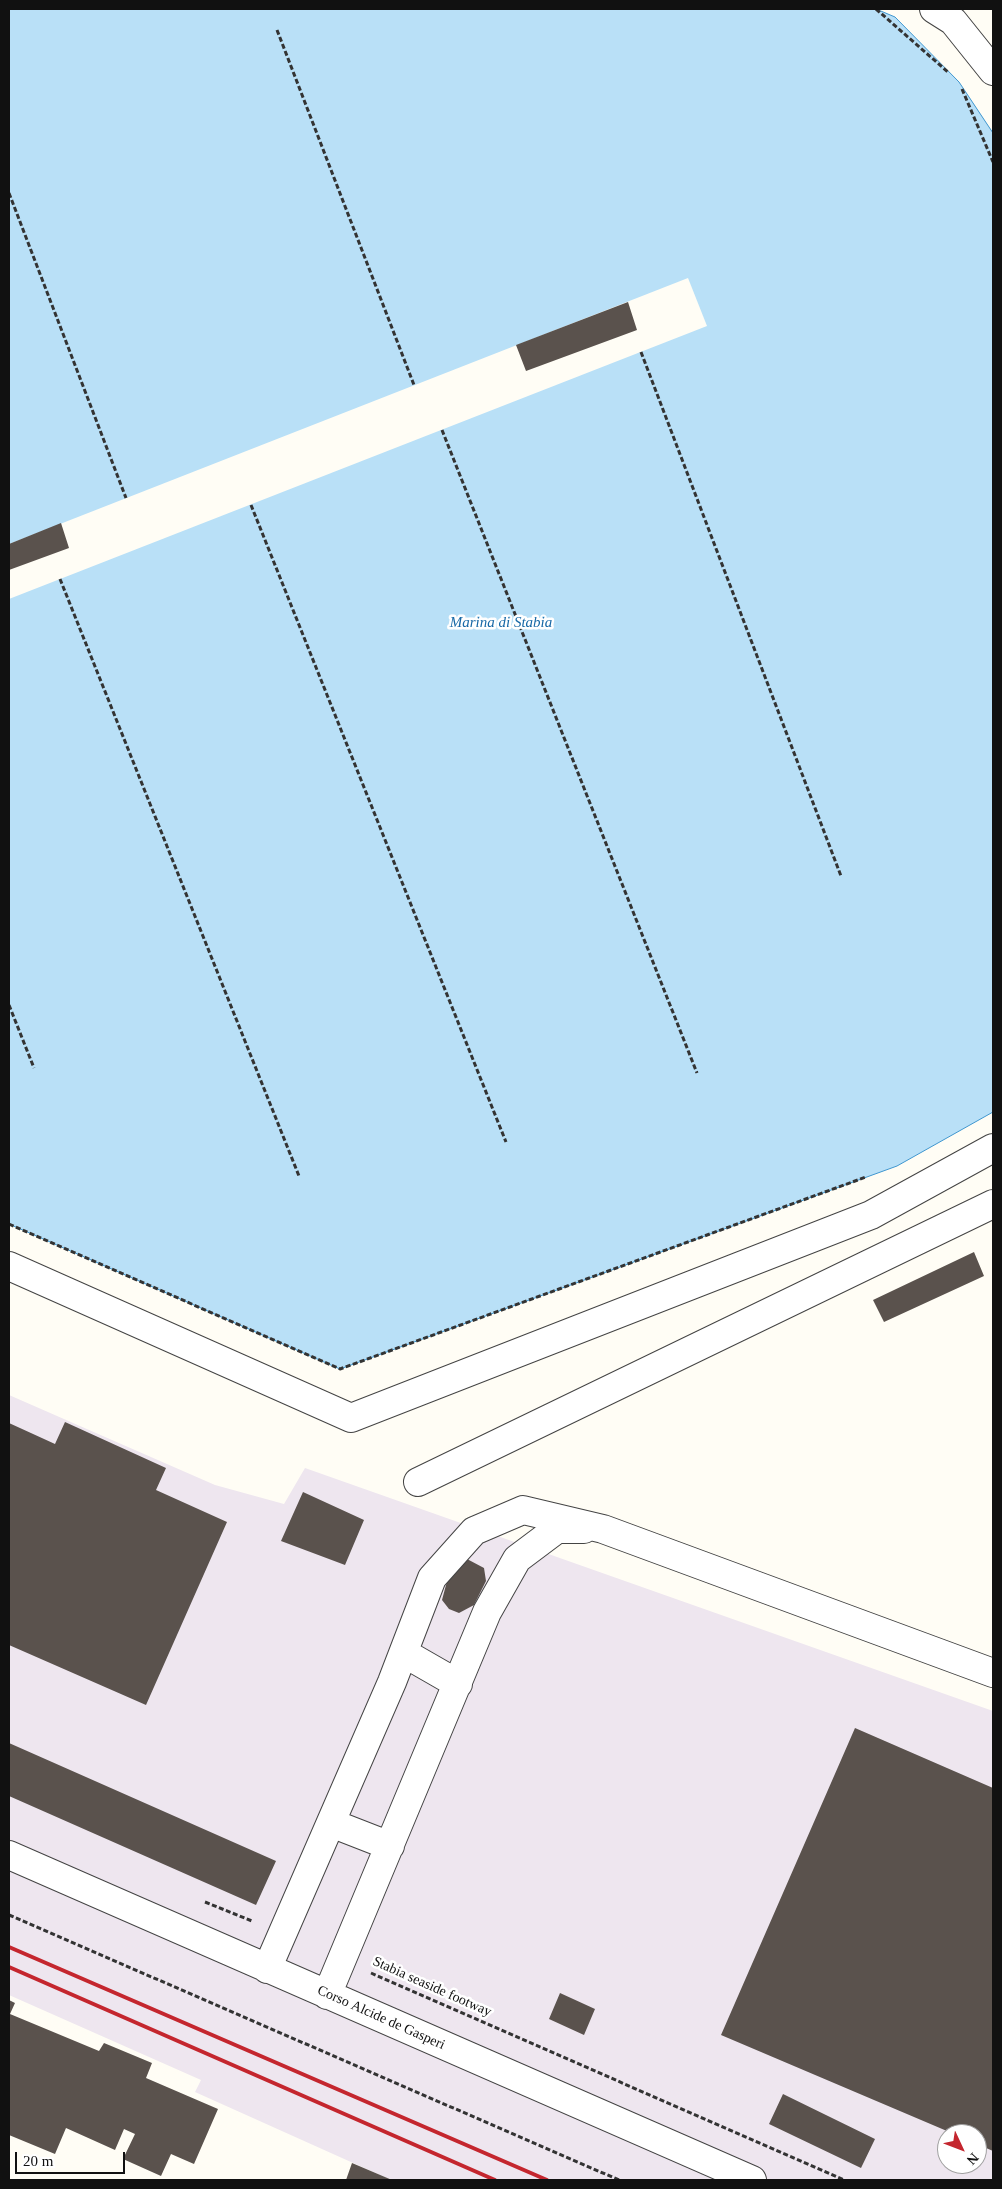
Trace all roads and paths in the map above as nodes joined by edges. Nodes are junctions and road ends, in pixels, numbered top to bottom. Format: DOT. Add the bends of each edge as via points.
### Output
graph roads {
  1 [pos="876,9"];
  2 [pos="934,9"];
  3 [pos="278,30"];
  4 [pos="993,71"];
  5 [pos="952,75"];
  6 [pos="959,82"];
  7 [pos="993,162"];
  8 [pos="9,193"];
  9 [pos="641,352"];
  10 [pos="414,386"];
  11 [pos="442,430"];
  12 [pos="126,498"];
  13 [pos="251,504"];
  14 [pos="60,580"];
  15 [pos="841,876"];
  16 [pos="9,1005"];
  17 [pos="34,1068"];
  18 [pos="697,1073"];
  19 [pos="506,1142"];
  20 [pos="993,1148"];
  21 [pos="299,1176"];
  22 [pos="869,1176"];
  23 [pos="993,1204"];
  24 [pos="9,1224"];
  25 [pos="9,1266"];
  26 [pos="418,1482"];
  27 [pos="603,1529"];
  28 [pos="404,1653"];
  29 [pos="993,1673"];
  30 [pos="458,1684"];
  31 [pos="330,1823"];
  32 [pos="390,1846"];
  33 [pos="9,1856"];
  34 [pos="199,1899"];
  35 [pos="9,1915"];
  36 [pos="282,1934"];
  37 [pos="342,1960"];
  38 [pos="267,1969"];
  39 [pos="327,1995"];
  40 [pos="619,2180"];
  41 [pos="752,2180"];
  42 [pos="844,2180"];
  1 -- 5 [label="path"];
  2 -- 4 [label="street" via="953,22"];
  3 -- 10 [label="path"];
  6 -- 7 [label="path"];
  8 -- 12 [label="path"];
  9 -- 15 [label="path"];
  11 -- 18 [label="path"];
  13 -- 19 [label="path"];
  14 -- 21 [label="path"];
  16 -- 17 [label="path"];
  20 -- 25 [label="street" via="871,1215 351,1418"];
  22 -- 24 [label="path" via="340,1369"];
  23 -- 26 [label="street"];
  27 -- 28 [label="street" via="523,1510 474,1531 432,1578"];
  27 -- 29 [label="street"];
  27 -- 30 [label="street" via="556,1529 516,1559 487,1612"];
  28 -- 30 [label="street"];
  28 -- 31 [label="street"];
  30 -- 32 [label="street"];
  31 -- 32 [label="street"];
  31 -- 36 [label="street"];
  32 -- 37 [label="street"];
  33 -- 38 [label="street, Corso Alcide de Gasperi"];
  34 -- 36 [label="path"];
  35 -- 40 [label="path"];
  36 -- 38 [label="street"];
  37 -- 39 [label="street"];
  37 -- 42 [label="path, Stabia seaside footway"];
  38 -- 39 [label="street, Corso Alcide de Gasperi"];
  39 -- 41 [label="street, Corso Alcide de Gasperi"];
}
